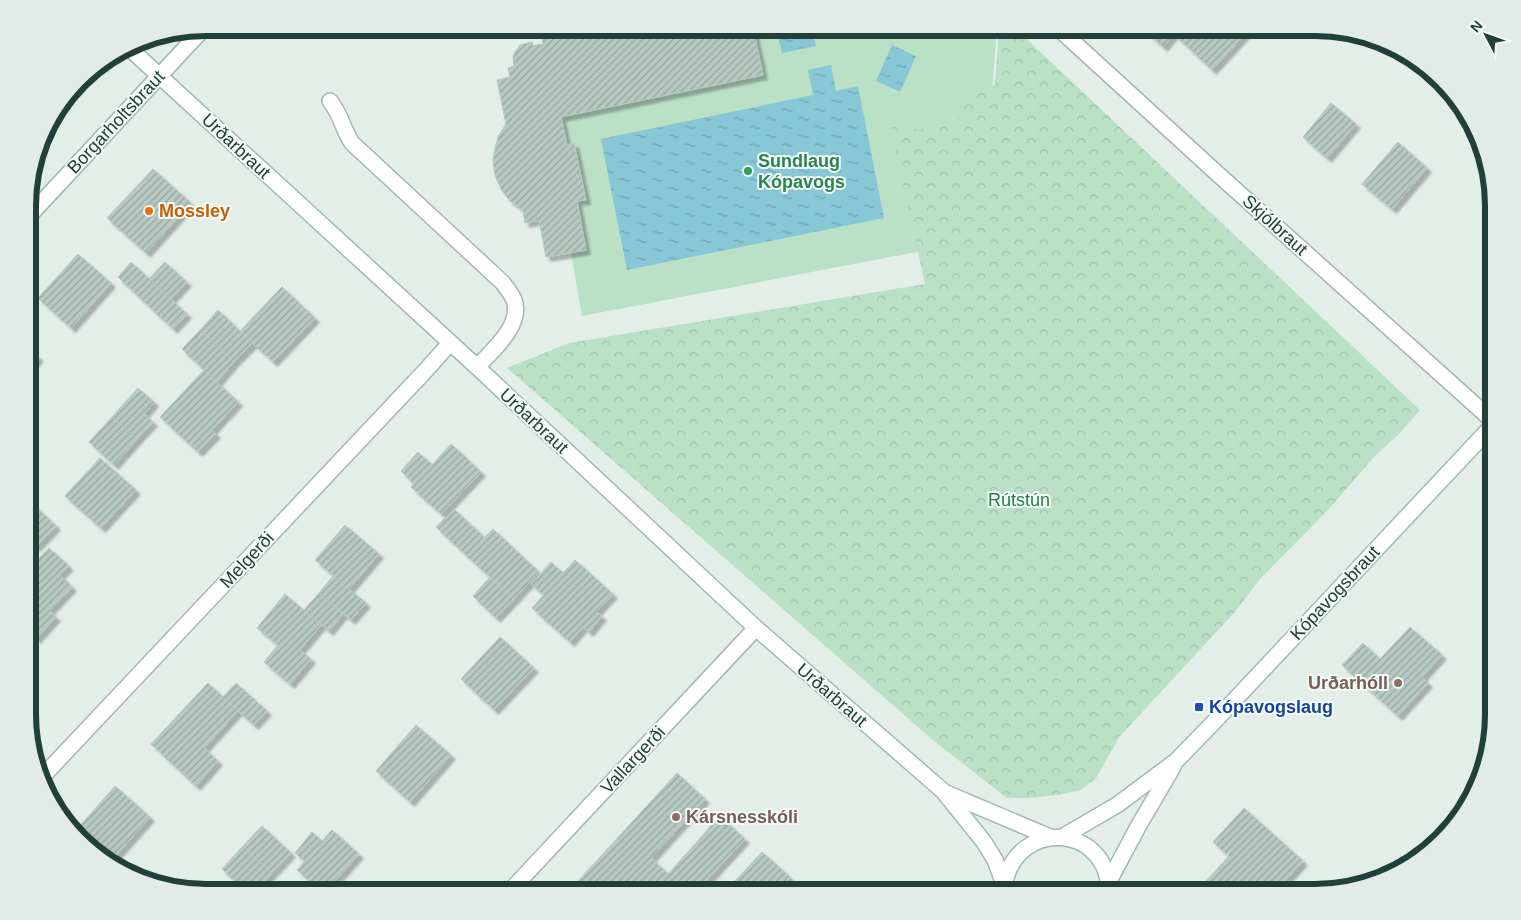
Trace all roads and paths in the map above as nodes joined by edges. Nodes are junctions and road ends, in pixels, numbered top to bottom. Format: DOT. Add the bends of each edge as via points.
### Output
graph roads {
  1 [pos="1067,36"];
  2 [pos="195,37"];
  3 [pos="134,52"];
  4 [pos="159,75"];
  5 [pos="330,101"];
  6 [pos="36,208"];
  7 [pos="450,343"];
  8 [pos="477,367"];
  9 [pos="1484,413"];
  10 [pos="1484,435"];
  11 [pos="756,628"];
  12 [pos="1176,761"];
  13 [pos="47,773"];
  14 [pos="943,791"];
  15 [pos="1056,837"];
  16 [pos="1002,883"];
  17 [pos="1005,883"];
  18 [pos="1108,883"];
  19 [pos="1111,883"];
  20 [pos="517,884"];
  1 -- 9 [label="street, Skjólbraut"];
  2 -- 4 [label="street, Borgarholtsbraut"];
  3 -- 4 [label="street, Urðarbraut"];
  4 -- 6 [label="street, Borgarholtsbraut"];
  4 -- 7 [label="street, Urðarbraut"];
  5 -- 8 [label="street" via="338,110 352,143 503,283 514,300 516,317 507,334"];
  7 -- 8 [label="street, Urðarbraut"];
  7 -- 13 [label="street, Melgerði"];
  8 -- 11 [label="street, Urðarbraut"];
  10 -- 12 [label="street, Kópavogsbraut"];
  11 -- 14 [label="street, Urðarbraut"];
  11 -- 20 [label="street, Vallargerði"];
  12 -- 15 [label="street, Kópavogsbraut" via="1117,805"];
  12 -- 19 [label="street, Kópavogsbraut" via="1139,825"];
  14 -- 15 [label="street, Urðarbraut"];
  14 -- 16 [label="street, Urðarbraut" via="984,842 995,860"];
  15 -- 17 [label="street, Kópavogsbraut" via="1033,842 1019,853 1008,867"];
  15 -- 18 [label="street, Urðarbraut" via="1078,842 1093,851 1104,865"];
}
